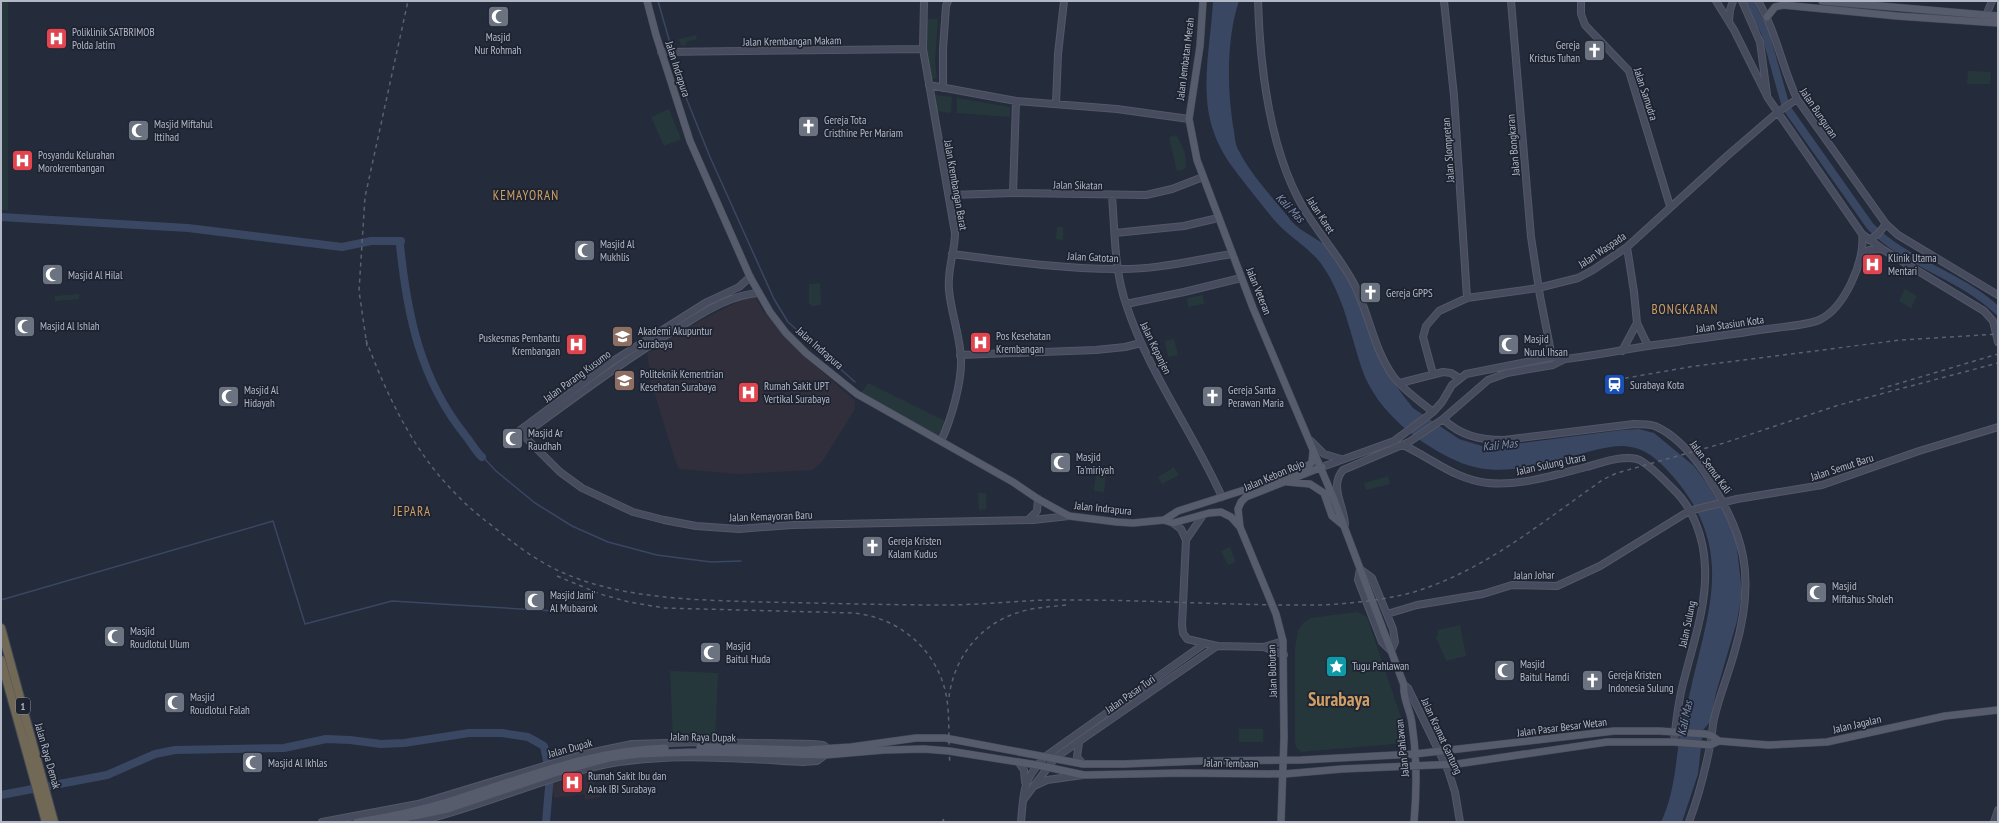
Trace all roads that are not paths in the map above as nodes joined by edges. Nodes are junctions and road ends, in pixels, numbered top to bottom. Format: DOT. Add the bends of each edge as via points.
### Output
graph roads {
  1 [pos="647,1"];
  2 [pos="924,1"];
  3 [pos="948,1"];
  4 [pos="1064,1"];
  5 [pos="1203,1"];
  6 [pos="1258,1"];
  7 [pos="1444,1"];
  8 [pos="1511,1"];
  9 [pos="1582,1"];
  10 [pos="1716,1"];
  11 [pos="1733,1"];
  12 [pos="1742,1"];
  13 [pos="1758,1"];
  14 [pos="1822,1"];
  15 [pos="1992,1"];
  16 [pos="1998,16"];
  17 [pos="1767,17"];
  18 [pos="1985,18"];
  19 [pos="1729,21"];
  20 [pos="1998,23"];
  21 [pos="923,49"];
  22 [pos="662,52"];
  23 [pos="929,85"];
  24 [pos="943,88"];
  25 [pos="1768,98"];
  26 [pos="1016,101"];
  27 [pos="1795,101"];
  28 [pos="1056,104"];
  29 [pos="1780,110"];
  30 [pos="1189,119"];
  31 [pos="1203,177"];
  32 [pos="1012,194"];
  33 [pos="950,195"];
  34 [pos="1112,196"];
  35 [pos="1670,206"];
  36 [pos="1218,218"];
  37 [pos="1886,224"];
  38 [pos="1115,233"];
  39 [pos="1868,237"];
  40 [pos="1627,247"];
  41 [pos="1882,249"];
  42 [pos="952,254"];
  43 [pos="1232,254"];
  44 [pos="1861,256"];
  45 [pos="1117,270"];
  46 [pos="750,277"];
  47 [pos="1241,278"];
  48 [pos="739,286"];
  49 [pos="1538,288"];
  50 [pos="759,293"];
  51 [pos="744,295"];
  52 [pos="1998,295"];
  53 [pos="1467,298"];
  54 [pos="1126,304"];
  55 [pos="1637,323"];
  56 [pos="666,331"];
  57 [pos="1998,342"];
  58 [pos="1141,343"];
  59 [pos="1648,346"];
  60 [pos="1622,351"];
  61 [pos="960,355"];
  62 [pos="1552,357"];
  63 [pos="1565,360"];
  64 [pos="1433,374"];
  65 [pos="1459,378"];
  66 [pos="1400,383"];
  67 [pos="1431,414"];
  68 [pos="1440,420"];
  69 [pos="1998,427"];
  70 [pos="521,433"];
  71 [pos="942,441"];
  72 [pos="1311,443"];
  73 [pos="1406,443"];
  74 [pos="1345,459"];
  75 [pos="1322,467"];
  76 [pos="1282,482"];
  77 [pos="1222,497"];
  78 [pos="1038,500"];
  79 [pos="1721,503"];
  80 [pos="1692,510"];
  81 [pos="1203,515"];
  82 [pos="1069,516"];
  83 [pos="1028,520"];
  84 [pos="1164,520"];
  85 [pos="1173,523"];
  86 [pos="1240,526"];
  87 [pos="1345,528"];
  88 [pos="1186,540"];
  89 [pos="1360,569"];
  90 [pos="1387,614"];
  91 [pos="1,628"];
  92 [pos="1283,641"];
  93 [pos="1204,644"];
  94 [pos="1217,646"];
  95 [pos="1264,647"];
  96 [pos="1391,651"];
  97 [pos="1284,655"];
  98 [pos="1,660"];
  99 [pos="1404,685"];
  100 [pos="1130,696"];
  101 [pos="1145,696"];
  102 [pos="1998,710"];
  103 [pos="1647,731"];
  104 [pos="1677,732"];
  105 [pos="1709,735"];
  106 [pos="908,738"];
  107 [pos="1719,741"];
  108 [pos="1079,742"];
  109 [pos="1647,742"];
  110 [pos="1676,742"];
  111 [pos="1707,745"];
  112 [pos="910,749"];
  113 [pos="1440,752"];
  114 [pos="1415,754"];
  115 [pos="670,755"];
  116 [pos="599,756"];
  117 [pos="1046,756"];
  118 [pos="1055,758"];
  119 [pos="1284,761"];
  120 [pos="1020,762"];
  121 [pos="1083,764"];
  122 [pos="1037,765"];
  123 [pos="1446,765"];
  124 [pos="1416,767"];
  125 [pos="1047,768"];
  126 [pos="549,772"];
  127 [pos="1284,774"];
  128 [pos="1084,775"];
  129 [pos="1026,782"];
  130 [pos="1033,787"];
  131 [pos="42,788"];
  132 [pos="1023,800"];
  133 [pos="1998,810"];
  134 [pos="385,817"];
  135 [pos="46,822"];
  136 [pos="54,822"];
  137 [pos="322,822"];
  138 [pos="358,822"];
  139 [pos="416,822"];
  140 [pos="1021,822"];
  141 [pos="1281,822"];
  142 [pos="1414,822"];
  143 [pos="1460,822"];
  144 [pos="1689,822"];
  145 [pos="1994,822"];
  1 -- 22 [label="main road, Jalan Indrapura"];
  2 -- 21 [label="street, Jalan Krembangan Barat"];
  3 -- 24 [label="street" via="943,49"];
  4 -- 28 [label="street"];
  5 -- 30 [label="main road, Jalan Jembatan Merah" via="1200,46"];
  6 -- 66 [label="street, Jalan Karet" via="1266,80 1273,126 1282,161 1303,208 1353,282 1378,349"];
  7 -- 53 [label="street, Jalan Slompretan" via="1452,72"];
  8 -- 49 [label="street, Jalan Bongkaran" via="1530,227"];
  9 -- 35 [label="street, Jalan Samudra" via="1581,14 1585,25 1629,70"];
  10 -- 19 [label="street"];
  11 -- 19 [label="street"];
  12 -- 25 [label="street" via="1760,42"];
  13 -- 17 [label="street, Jalan Bunguran"];
  14 -- 18 [label="main road"];
  15 -- 18 [label="street"];
  16 -- 18 [label="main road"];
  17 -- 18 [label="main road" via="1775,7 1783,5 1897,16"];
  17 -- 27 [label="street, Jalan Bunguran"];
  18 -- 20 [label="main road"];
  19 -- 25 [label="street"];
  21 -- 22 [label="street, Jalan Krembangan Makam"];
  21 -- 23 [label="street, Jalan Krembangan Barat"];
  22 -- 46 [label="main road, Jalan Indrapura" via="692,145"];
  23 -- 24 [label="street"];
  23 -- 33 [label="street, Jalan Krembangan Barat" via="938,144"];
  24 -- 26 [label="street"];
  25 -- 29 [label="street"];
  26 -- 28 [label="street"];
  26 -- 32 [label="street"];
  27 -- 29 [label="street, Jalan Waspada"];
  27 -- 37 [label="street, Jalan Bunguran"];
  28 -- 30 [label="street" via="1118,108"];
  29 -- 35 [label="street, Jalan Waspada"];
  29 -- 39 [label="street"];
  30 -- 31 [label="main road, Jalan Veteran"];
  31 -- 34 [label="street, Jalan Sikatan" via="1172,189 1146,195"];
  31 -- 36 [label="main road, Jalan Veteran"];
  32 -- 33 [label="street, Jalan Sikatan"];
  32 -- 34 [label="street, Jalan Sikatan"];
  33 -- 42 [label="street, Jalan Krembangan Barat" via="956,233"];
  34 -- 38 [label="street, Jalan Kepanjen"];
  35 -- 40 [label="street, Jalan Waspada"];
  36 -- 38 [label="street" via="1184,226"];
  36 -- 43 [label="main road, Jalan Veteran"];
  37 -- 39 [label="street" via="1879,232"];
  37 -- 52 [label="street, Jalan Bunguran" via="1898,235"];
  38 -- 45 [label="street, Jalan Kepanjen"];
  39 -- 41 [label="street"];
  39 -- 44 [label="street, Jalan Stasiun Kota"];
  40 -- 49 [label="street, Jalan Waspada" via="1582,276"];
  40 -- 55 [label="street"];
  41 -- 44 [label="street" via="1871,250"];
  41 -- 57 [label="street" via="1984,311 1993,321"];
  42 -- 45 [label="street, Jalan Gatotan"];
  42 -- 61 [label="street, Jalan Krembangan Barat" via="949,290"];
  43 -- 45 [label="street, Jalan Gatotan" via="1163,266"];
  43 -- 47 [label="main road, Jalan Veteran"];
  44 -- 59 [label="street, Jalan Stasiun Kota" via="1839,303 1820,320"];
  45 -- 54 [label="street, Jalan Kepanjen"];
  46 -- 48 [label="street, Jalan Parang Kusumo"];
  46 -- 50 [label="main road, Jalan Indrapura"];
  47 -- 54 [label="street"];
  47 -- 72 [label="main road, Jalan Veteran"];
  48 -- 51 [label="street"];
  48 -- 56 [label="street, Jalan Parang Kusumo" via="707,302"];
  49 -- 53 [label="street, Jalan Waspada"];
  49 -- 62 [label="street, Jalan Bongkaran"];
  50 -- 51 [label="street, Jalan Parang Kusumo"];
  50 -- 71 [label="main road, Jalan Indrapura" via="786,333 856,394"];
  51 -- 56 [label="street, Jalan Parang Kusumo" via="713,307"];
  53 -- 64 [label="street, Jalan Waspada" via="1439,311 1426,326 1423,337"];
  54 -- 58 [label="street, Jalan Kepanjen"];
  55 -- 59 [label="street"];
  55 -- 60 [label="street"];
  56 -- 70 [label="street, Jalan Parang Kusumo" via="594,378"];
  58 -- 61 [label="street" via="1096,350"];
  58 -- 77 [label="street, Jalan Kepanjen"];
  59 -- 60 [label="street, Jalan Stasiun Kota"];
  60 -- 63 [label="street, Jalan Stasiun Kota"];
  61 -- 71 [label="street, Jalan Krembangan Barat" via="958,383"];
  62 -- 63 [label="street, Jalan Stasiun Kota"];
  62 -- 65 [label="street, Jalan Stasiun Kota" via="1473,372"];
  63 -- 68 [label="street, Jalan Stasiun Kota" via="1492,378"];
  64 -- 65 [label="street" via="1447,372"];
  64 -- 66 [label="street"];
  65 -- 67 [label="street"];
  66 -- 67 [label="street, Jalan Karet"];
  67 -- 74 [label="street, Jalan Kebon Rojo" via="1394,441"];
  68 -- 73 [label="street, Jalan Stasiun Kota"];
  68 -- 79 [label="street, Jalan Semut Kali" via="1468,436 1485,440 1504,440 1634,424 1654,425 1683,445 1700,466"];
  69 -- 79 [label="street, Jalan Semut Baru" via="1822,485"];
  70 -- 83 [label="street, Jalan Kemayoran Baru" via="560,472 582,488 633,512 696,526 739,529 792,525"];
  71 -- 78 [label="main road, Jalan Indrapura" via="1014,482"];
  72 -- 74 [label="street" via="1328,456"];
  72 -- 75 [label="main road, Jalan Veteran"];
  72 -- 77 [label="main road, Jalan Kebon Rojo" via="1312,460 1309,465"];
  73 -- 80 [label="street, Jalan Sulung Utara" via="1453,473 1488,483 1534,480 1619,459 1635,459 1659,476"];
  73 -- 87 [label="street" via="1358,462 1341,472 1336,491 1344,512"];
  74 -- 75 [label="street, Jalan Kebon Rojo"];
  75 -- 76 [label="main road, Jalan Kebon Rojo"];
  75 -- 87 [label="main road, Jalan Pahlawan"];
  76 -- 86 [label="main road, Jalan Kebon Rojo" via="1241,502 1238,509"];
  76 -- 87 [label="main road" via="1310,484 1324,492 1332,516"];
  77 -- 84 [label="main road, Jalan Kebon Rojo" via="1178,511"];
  78 -- 82 [label="main road, Jalan Indrapura"];
  78 -- 83 [label="street" via="1037,511"];
  79 -- 80 [label="street, Jalan Semut Baru"];
  79 -- 105 [label="street, Jalan Semut Kali" via="1739,534 1745,562 1746,588 1739,637"];
  80 -- 90 [label="street, Jalan Johar" via="1600,566 1557,586 1512,585 1483,594 1417,605"];
  80 -- 104 [label="street, Jalan Sulung" via="1706,567 1701,613 1684,678"];
  81 -- 85 [label="main road"];
  81 -- 86 [label="main road" via="1226,513"];
  81 -- 88 [label="street"];
  82 -- 83 [label="street, Jalan Kemayoran Baru"];
  82 -- 84 [label="main road, Jalan Indrapura" via="1134,523"];
  84 -- 85 [label="main road"];
  85 -- 88 [label="street" via="1181,529"];
  86 -- 92 [label="main road, Jalan Bubutan" via="1276,614"];
  87 -- 89 [label="main road, Jalan Pahlawan"];
  88 -- 93 [label="street" via="1182,632 1187,639"];
  89 -- 90 [label="street, Jalan Pahlawan" via="1372,578"];
  89 -- 96 [label="main road, Jalan Pahlawan"];
  90 -- 96 [label="street, Jalan Pahlawan" via="1395,639"];
  91 -- 131 [label="highway, Jalan Raya Demak / 1"];
  92 -- 95 [label="street"];
  92 -- 97 [label="main road, Jalan Bubutan"];
  93 -- 94 [label="street"];
  93 -- 100 [label="street, Jalan Pasar Turi"];
  94 -- 95 [label="street"];
  94 -- 101 [label="street, Jalan Pasar Turi"];
  95 -- 97 [label="street"];
  96 -- 99 [label="main road, Jalan Pahlawan"];
  97 -- 119 [label="main road, Jalan Bubutan"];
  98 -- 131 [label="highway, Jalan Raya Demak / 1"];
  99 -- 113 [label="street, Jalan Kramat Gantung" via="1408,688"];
  99 -- 114 [label="main road, Jalan Pahlawan" via="1403,691 1412,722"];
  100 -- 101 [label="street" via="1132,702"];
  100 -- 117 [label="street, Jalan Pasar Turi"];
  101 -- 108 [label="street, Jalan Pasar Turi"];
  102 -- 107 [label="main road, Jalan Jagalan" via="1945,716 1827,742 1768,745"];
  103 -- 104 [label="main road, Jalan Pasar Besar Wetan"];
  103 -- 109 [label="main road" via="1650,736"];
  103 -- 113 [label="main road, Jalan Pasar Besar Wetan" via="1583,734"];
  104 -- 105 [label="main road, Jalan Pasar Besar Wetan"];
  104 -- 110 [label="street, Jalan Sulung"];
  105 -- 107 [label="main road"];
  105 -- 111 [label="street, Jalan Semut Kali"];
  106 -- 112 [label="main road"];
  106 -- 116 [label="main road, Jalan Raya Dupak" via="830,749 683,747 638,749"];
  106 -- 117 [label="main road, Jalan Raya Dupak" via="949,738"];
  107 -- 111 [label="main road, Jalan Jagalan"];
  108 -- 118 [label="street, Jalan Pasar Turi"];
  108 -- 121 [label="street" via="1077,758"];
  109 -- 110 [label="main road, Jalan Pasar Besar Wetan"];
  109 -- 123 [label="main road, Jalan Pasar Besar Wetan" via="1607,742"];
  110 -- 111 [label="main road, Jalan Pasar Besar Wetan"];
  111 -- 144 [label="street, Jalan Semut Kali"];
  112 -- 115 [label="main road, Jalan Raya Dupak" via="825,755"];
  112 -- 120 [label="main road, Jalan Raya Dupak" via="949,751"];
  113 -- 114 [label="main road, Jalan Pasar Besar Wetan"];
  113 -- 123 [label="street, Jalan Kramat Gantung"];
  114 -- 119 [label="main road, Jalan Tembaan"];
  114 -- 124 [label="main road, Jalan Pahlawan"];
  115 -- 116 [label="main road, Jalan Raya Dupak"];
  115 -- 126 [label="street, Jalan Dupak"];
  116 -- 126 [label="main road, Jalan Raya Dupak"];
  116 -- 126 [label="street, Jalan Dupak"];
  117 -- 118 [label="main road, Jalan Raya Dupak"];
  117 -- 122 [label="street, Jalan Pasar Turi"];
  118 -- 121 [label="main road, Jalan Tembaan"];
  118 -- 125 [label="street, Jalan Pasar Turi"];
  119 -- 121 [label="main road, Jalan Tembaan"];
  119 -- 127 [label="main road, Jalan Bubutan"];
  120 -- 122 [label="main road, Jalan Raya Dupak"];
  120 -- 129 [label="street"];
  122 -- 125 [label="main road, Jalan Raya Dupak"];
  122 -- 129 [label="street, Jalan Pasar Turi"];
  123 -- 124 [label="main road, Jalan Pasar Besar Wetan"];
  123 -- 143 [label="street, Jalan Kramat Gantung" via="1455,792"];
  124 -- 127 [label="main road, Jalan Tembaan"];
  124 -- 142 [label="main road, Jalan Pahlawan"];
  125 -- 128 [label="main road, Jalan Tembaan"];
  125 -- 130 [label="street, Jalan Pasar Turi"];
  126 -- 134 [label="street, Jalan Dupak" via="418,804"];
  126 -- 134 [label="main road, Jalan Raya Dupak" via="448,809"];
  126 -- 139 [label="street, Jalan Dupak" via="468,807"];
  127 -- 128 [label="main road, Jalan Tembaan"];
  127 -- 141 [label="main road, Jalan Bubutan"];
  128 -- 130 [label="street" via="1047,780"];
  129 -- 132 [label="street"];
  130 -- 132 [label="street, Jalan Pasar Turi"];
  131 -- 135 [label="highway, Jalan Raya Demak / 1"];
  131 -- 136 [label="highway, Jalan Raya Demak / 1"];
  132 -- 140 [label="street"];
  133 -- 145 [label="street"];
  134 -- 137 [label="street, Jalan Dupak"];
  134 -- 138 [label="main road, Jalan Raya Dupak"];
}
